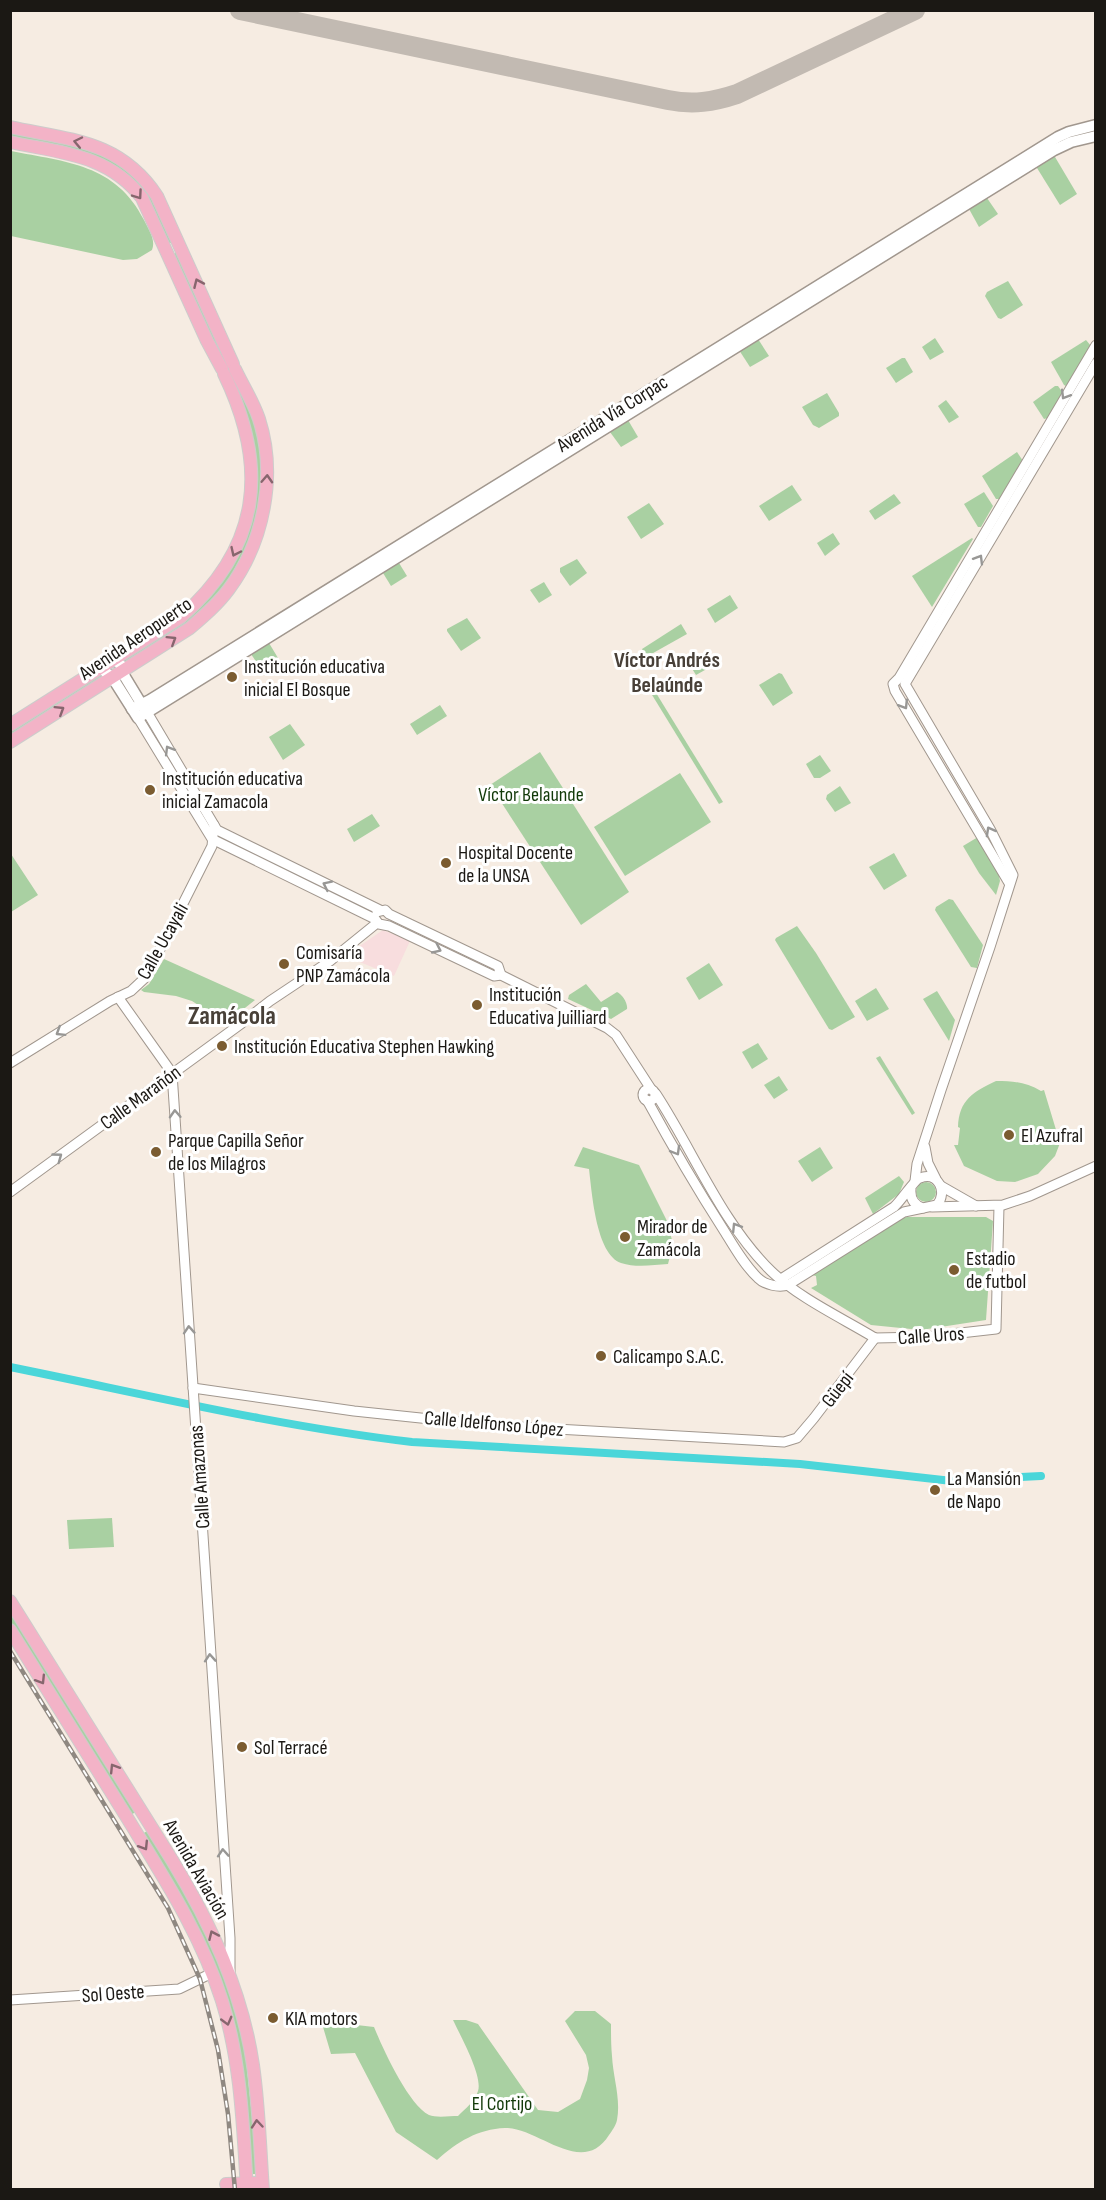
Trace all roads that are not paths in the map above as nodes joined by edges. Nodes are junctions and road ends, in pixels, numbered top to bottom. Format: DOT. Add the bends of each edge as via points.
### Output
graph roads {
  1 [pos="1095,125"];
  2 [pos="10,127"];
  3 [pos="1095,136"];
  4 [pos="10,142"];
  5 [pos="1095,345"];
  6 [pos="1095,363"];
  7 [pos="229,369"];
  8 [pos="110,663"];
  9 [pos="117,674"];
  10 [pos="140,711"];
  11 [pos="10,725"];
  12 [pos="10,742"];
  13 [pos="214,825"];
  14 [pos="212,839"];
  15 [pos="1009,883"];
  16 [pos="388,913"];
  17 [pos="379,922"];
  18 [pos="501,975"];
  19 [pos="118,997"];
  20 [pos="10,1064"];
  21 [pos="172,1073"];
  22 [pos="650,1093"];
  23 [pos="926,1142"];
  24 [pos="1095,1166"];
  25 [pos="939,1183"];
  26 [pos="913,1185"];
  27 [pos="10,1192"];
  28 [pos="999,1206"];
  29 [pos="978,1207"];
  30 [pos="928,1208"];
  31 [pos="799,1278"];
  32 [pos="759,1279"];
  33 [pos="780,1279"];
  34 [pos="803,1295"];
  35 [pos="875,1338"];
  36 [pos="193,1393"];
  37 [pos="796,1438"];
  38 [pos="10,1601"];
  39 [pos="10,1630"];
  40 [pos="145,1819"];
  41 [pos="133,1827"];
  42 [pos="212,1973"];
  43 [pos="229,1974"];
  44 [pos="10,2000"];
  45 [pos="226,2184"];
  46 [pos="247,2186"];
  47 [pos="263,2186"];
  1 -- 10 [label="main road, Avenida Vía Corpac" via="1058,137"];
  7 -- 2 [label="main road, Avenida Aeropuerto, one-way" via="221,336 157,196 137,171 99,147"];
  3 -- 10 [label="main road, Avenida Vía Corpac" via="1054,150"];
  4 -- 7 [label="main road, one-way" via="91,160 110,168 130,184 142,198 207,347"];
  5 -- 15 [label="street, one-way" via="893,684"];
  15 -- 6 [label="street, one-way" via="1013,875 1010,868 905,684"];
  7 -- 8 [label="main road, Avenida Aeropuerto, one-way" via="232,396 245,426 251,471 238,544 201,600"];
  9 -- 7 [label="main road, Avenida Aeropuerto, one-way" via="205,616 229,589 249,554 262,514 266,449 249,394"];
  8 -- 9 [label="main road" via="122,666"];
  8 -- 9 [label="main road" via="105,672"];
  8 -- 11 [label="main road, Avenida Aeropuerto"];
  9 -- 10 [label="main road"];
  12 -- 9 [label="main road, Avenida Aeropuerto, one-way"];
  13 -- 10 [label="street, one-way"];
  10 -- 14 [label="street"];
  13 -- 14 [label="street, Calle Ucayali"];
  16 -- 13 [label="street, one-way" via="237,841"];
  14 -- 17 [label="street"];
  14 -- 19 [label="street, Calle Ucayali" via="150,971 131,991"];
  15 -- 23 [label="street"];
  16 -- 17 [label="street" via="375,915"];
  16 -- 18 [label="street" via="498,966"];
  17 -- 18 [label="street, one-way" via="494,976"];
  17 -- 21 [label="street, Calle Marañón"];
  18 -- 22 [label="street" via="616,1035"];
  19 -- 20 [label="street, Calle Ucayali, one-way"];
  19 -- 21 [label="street"];
  27 -- 21 [label="street, Calle Marañón, one-way"];
  36 -- 21 [label="street, Calle Amazonas, one-way"];
  22 -- 32 [label="street, one-way" via="711,1210"];
  33 -- 22 [label="street, one-way" via="745,1242"];
  23 -- 25 [label="street" via="925,1154"];
  23 -- 26 [label="street"];
  24 -- 28 [label="street"];
  25 -- 26 [label="street" via="923,1177"];
  25 -- 29 [label="street"];
  25 -- 30 [label="street" via="940,1201"];
  26 -- 30 [label="street" via="912,1199"];
  26 -- 33 [label="street" via="887,1211"];
  28 -- 29 [label="street"];
  28 -- 35 [label="street, Calle Uros" via="996,1329"];
  29 -- 30 [label="street"];
  30 -- 31 [label="street" via="904,1212"];
  31 -- 33 [label="street"];
  31 -- 34 [label="street"];
  32 -- 33 [label="street"];
  32 -- 33 [label="street" via="781,1287"];
  33 -- 34 [label="street"];
  34 -- 35 [label="street"];
  35 -- 37 [label="street, Güepí"];
  36 -- 37 [label="street, Calle Idelfonso López" via="487,1425 784,1442"];
  43 -- 36 [label="street, Calle Amazonas, one-way" via="230,1938"];
  40 -- 38 [label="main road, Avenida Aviación, one-way"];
  39 -- 41 [label="main road, Avenida Aviación, one-way"];
  40 -- 41 [label="main road"];
  43 -- 40 [label="main road, Avenida Aviación, one-way" via="198,1903"];
  41 -- 42 [label="main road, Avenida Aviación, one-way" via="184,1912"];
  42 -- 44 [label="street, Sol Oeste" via="179,1989"];
  42 -- 46 [label="main road, Avenida Aviación, one-way" via="236,2061"];
  47 -- 43 [label="main road, Avenida Aviación, one-way" via="253,2066"];
  45 -- 46 [label="main road"];
  46 -- 47 [label="main road"];
}
